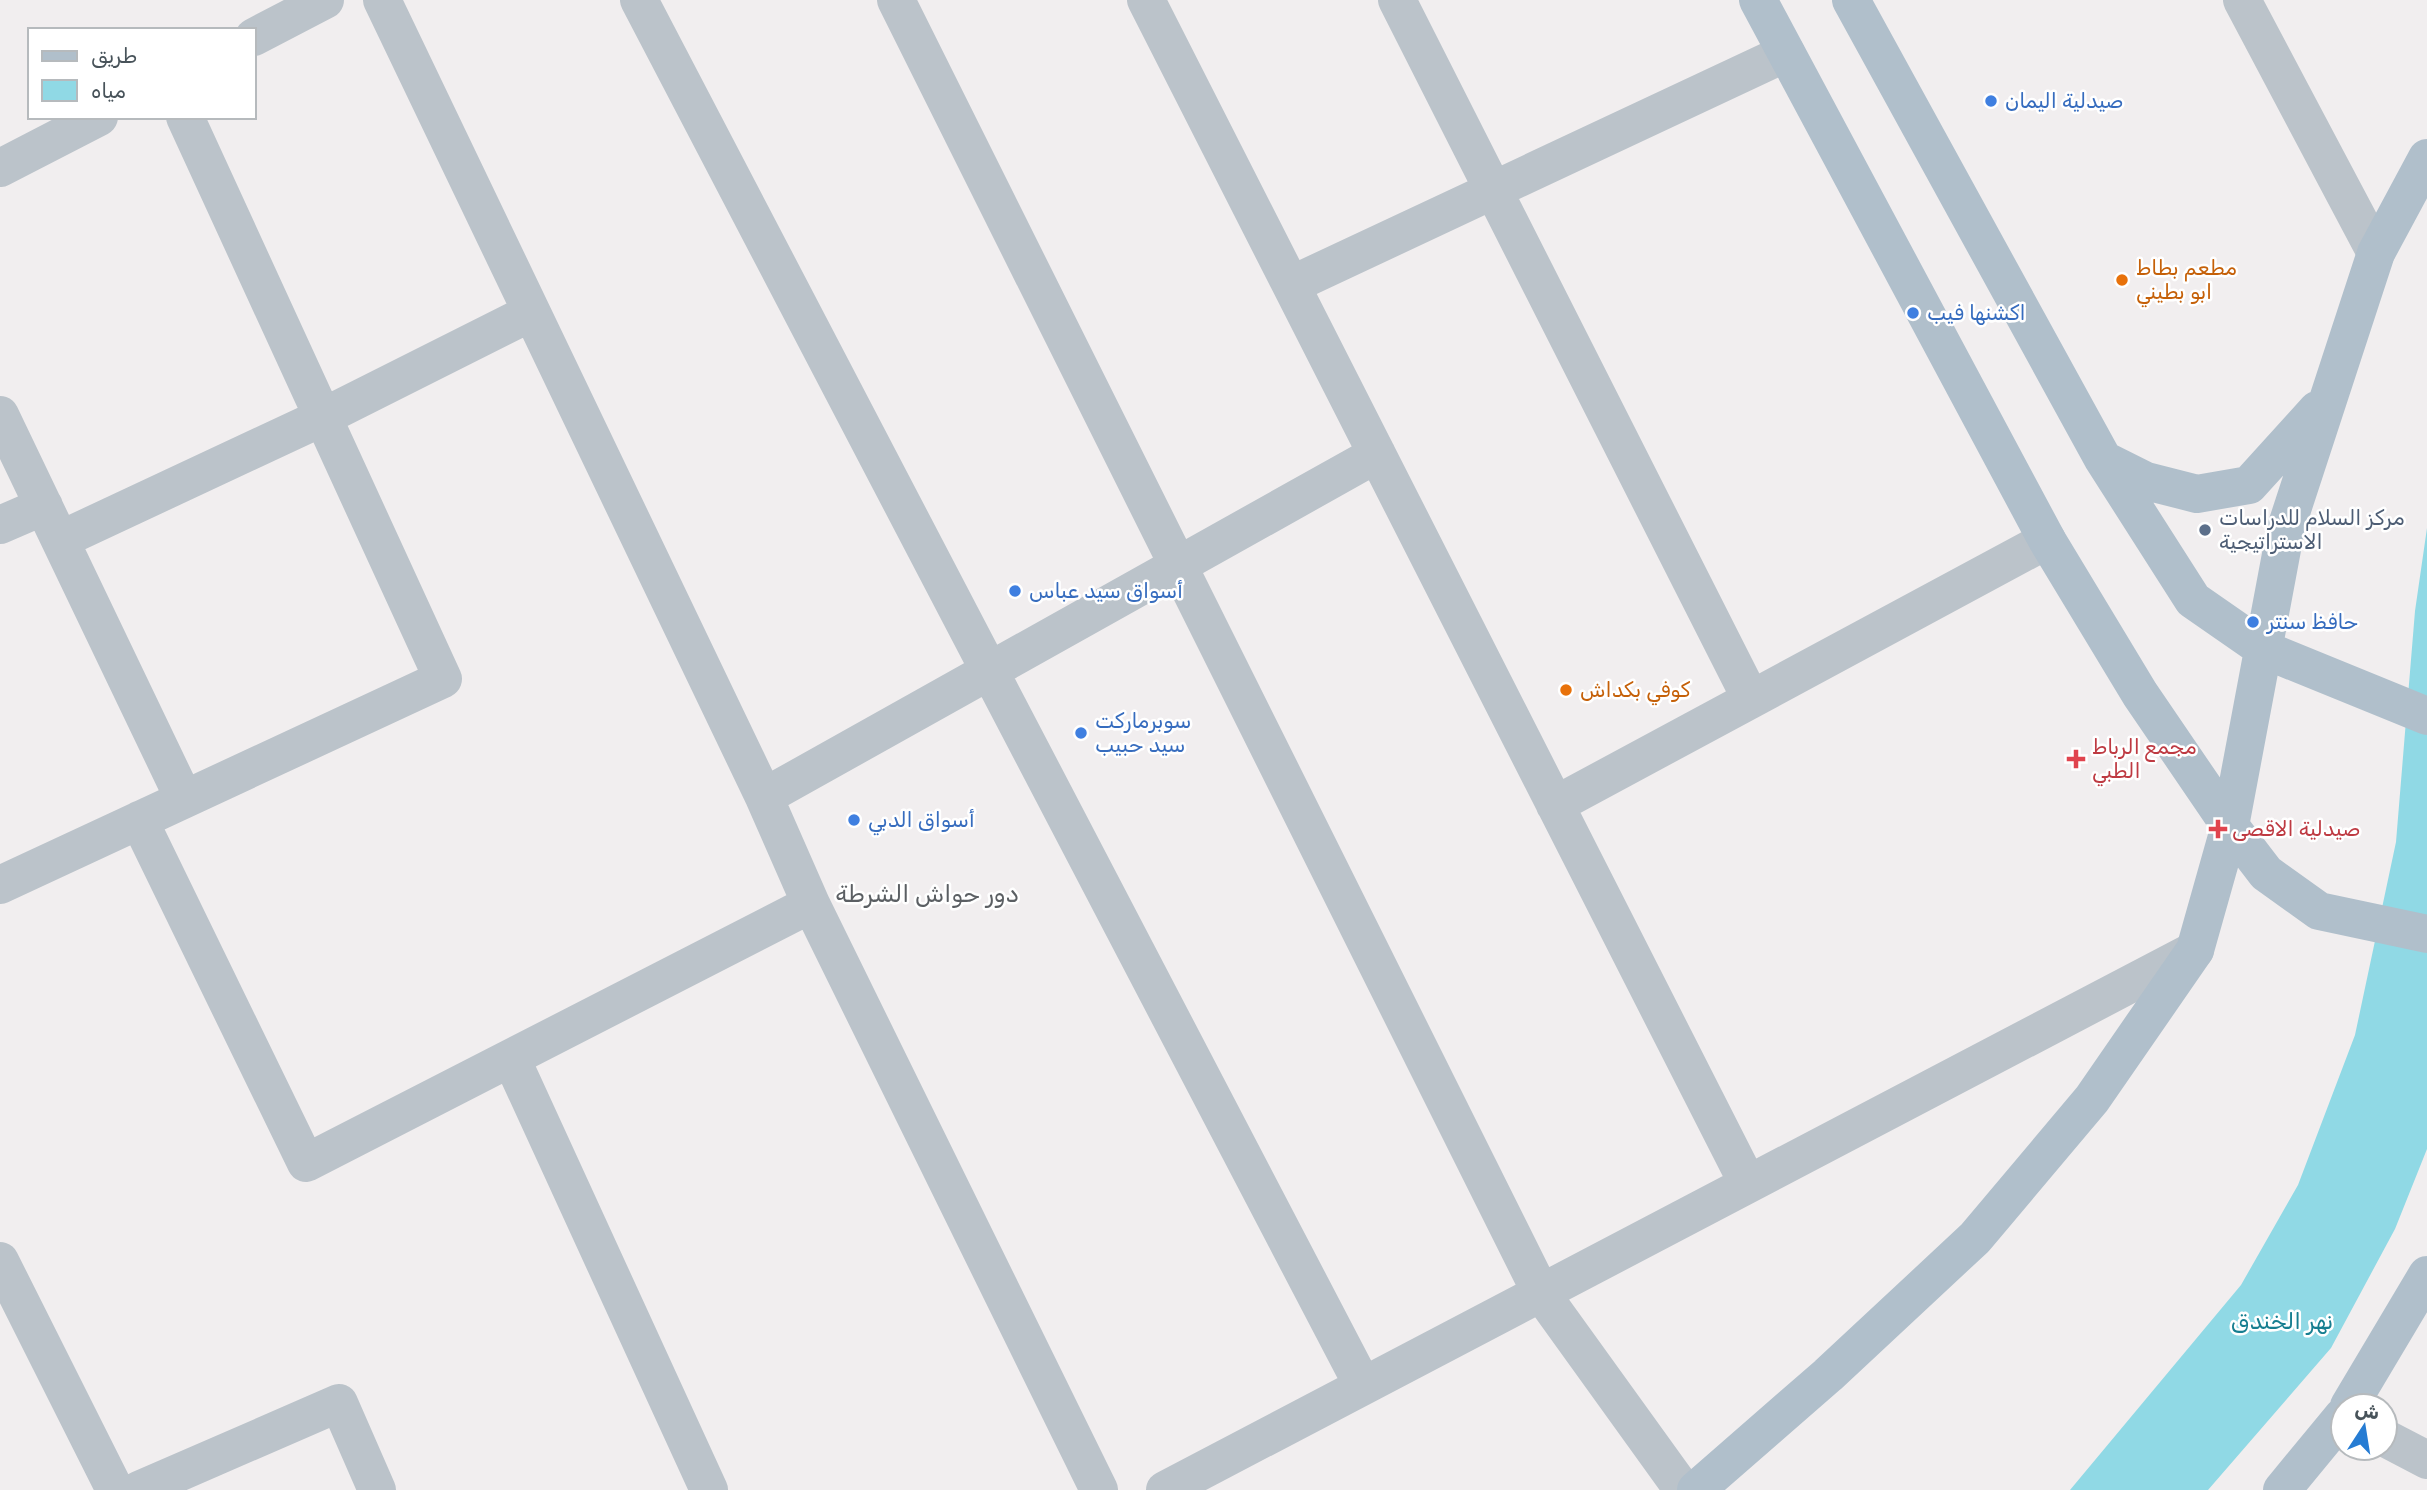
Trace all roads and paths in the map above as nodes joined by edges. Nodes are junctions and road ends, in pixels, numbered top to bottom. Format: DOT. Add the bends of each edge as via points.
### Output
graph roads {
  1 [pos="325,0"];
  2 [pos="382,0"];
  3 [pos="639,0"];
  4 [pos="896,0"];
  5 [pos="1146,0"];
  6 [pos="1396,0"];
  7 [pos="1758,0"];
  8 [pos="1850,0"];
  9 [pos="2242,0"];
  10 [pos="256,36"];
  11 [pos="1786,53"];
  12 [pos="95,119"];
  13 [pos="186,119"];
  14 [pos="2427,158"];
  15 [pos="0,168"];
  16 [pos="1494,191"];
  17 [pos="2376,253"];
  18 [pos="1291,285"];
  19 [pos="530,313"];
  20 [pos="2330,395"];
  21 [pos="0,415"];
  22 [pos="323,417"];
  23 [pos="1377,454"];
  24 [pos="2103,459"];
  25 [pos="44,506"];
  26 [pos="0,525"];
  27 [pos="60,540"];
  28 [pos="2047,540"];
  29 [pos="1178,565"];
  30 [pos="2265,649"];
  31 [pos="989,671"];
  32 [pos="1751,699"];
  33 [pos="2427,716"];
  34 [pos="764,797"];
  35 [pos="184,799"];
  36 [pos="1555,805"];
  37 [pos="139,820"];
  38 [pos="2230,826"];
  39 [pos="0,885"];
  40 [pos="811,904"];
  41 [pos="2427,934"];
  42 [pos="2195,950"];
  43 [pos="511,1058"];
  44 [pos="1748,1184"];
  45 [pos="0,1261"];
  46 [pos="2427,1275"];
  47 [pos="1541,1293"];
  48 [pos="1363,1386"];
  49 [pos="2357,1392"];
  50 [pos="2329,1433"];
  51 [pos="2399,1446"];
  52 [pos="2427,1461"];
  53 [pos="115,1490"];
  54 [pos="139,1490"];
  55 [pos="377,1490"];
  56 [pos="709,1490"];
  57 [pos="1098,1490"];
  58 [pos="1165,1490"];
  59 [pos="1683,1490"];
  60 [pos="1696,1490"];
  61 [pos="2282,1490"];
  1 -- 10 [label="street"];
  2 -- 19 [label="street"];
  3 -- 31 [label="street"];
  4 -- 29 [label="street"];
  5 -- 18 [label="street"];
  6 -- 16 [label="street"];
  7 -- 11 [label="main road"];
  8 -- 24 [label="main road"];
  9 -- 17 [label="street"];
  11 -- 16 [label="street"];
  11 -- 28 [label="main road"];
  12 -- 15 [label="street"];
  13 -- 22 [label="street"];
  14 -- 17 [label="main road"];
  16 -- 18 [label="street"];
  16 -- 32 [label="street"];
  17 -- 20 [label="main road"];
  18 -- 23 [label="street"];
  19 -- 22 [label="street"];
  19 -- 34 [label="street"];
  20 -- 24 [label="main road" via="2249,485 2197,494 2146,481"];
  20 -- 30 [label="main road" via="2286,527"];
  21 -- 25 [label="street"];
  22 -- 27 [label="street"];
  22 -- 35 [label="street" via="443,679"];
  23 -- 29 [label="street"];
  23 -- 36 [label="street"];
  24 -- 30 [label="main road" via="2193,600"];
  25 -- 26 [label="street"];
  25 -- 27 [label="street"];
  27 -- 35 [label="street"];
  28 -- 32 [label="street"];
  28 -- 38 [label="main road" via="2140,694"];
  29 -- 31 [label="street"];
  29 -- 47 [label="street"];
  30 -- 33 [label="main road"];
  30 -- 38 [label="main road"];
  31 -- 34 [label="street"];
  31 -- 48 [label="street"];
  32 -- 36 [label="street"];
  34 -- 40 [label="street"];
  35 -- 37 [label="street"];
  36 -- 44 [label="street"];
  37 -- 39 [label="street"];
  37 -- 43 [label="street" via="306,1163"];
  38 -- 41 [label="main road" via="2266,873 2319,911"];
  38 -- 42 [label="main road"];
  40 -- 43 [label="street"];
  40 -- 57 [label="street"];
  42 -- 44 [label="street"];
  42 -- 60 [label="main road" via="2092,1099 1975,1238 1828,1376"];
  43 -- 56 [label="street"];
  44 -- 47 [label="street"];
  45 -- 53 [label="street"];
  46 -- 49 [label="main road"];
  47 -- 48 [label="street"];
  47 -- 59 [label="street"];
  48 -- 58 [label="street"];
  50 -- 61 [label="main road"];
  51 -- 52 [label="street"];
  54 -- 55 [label="street" via="339,1403"];
}
